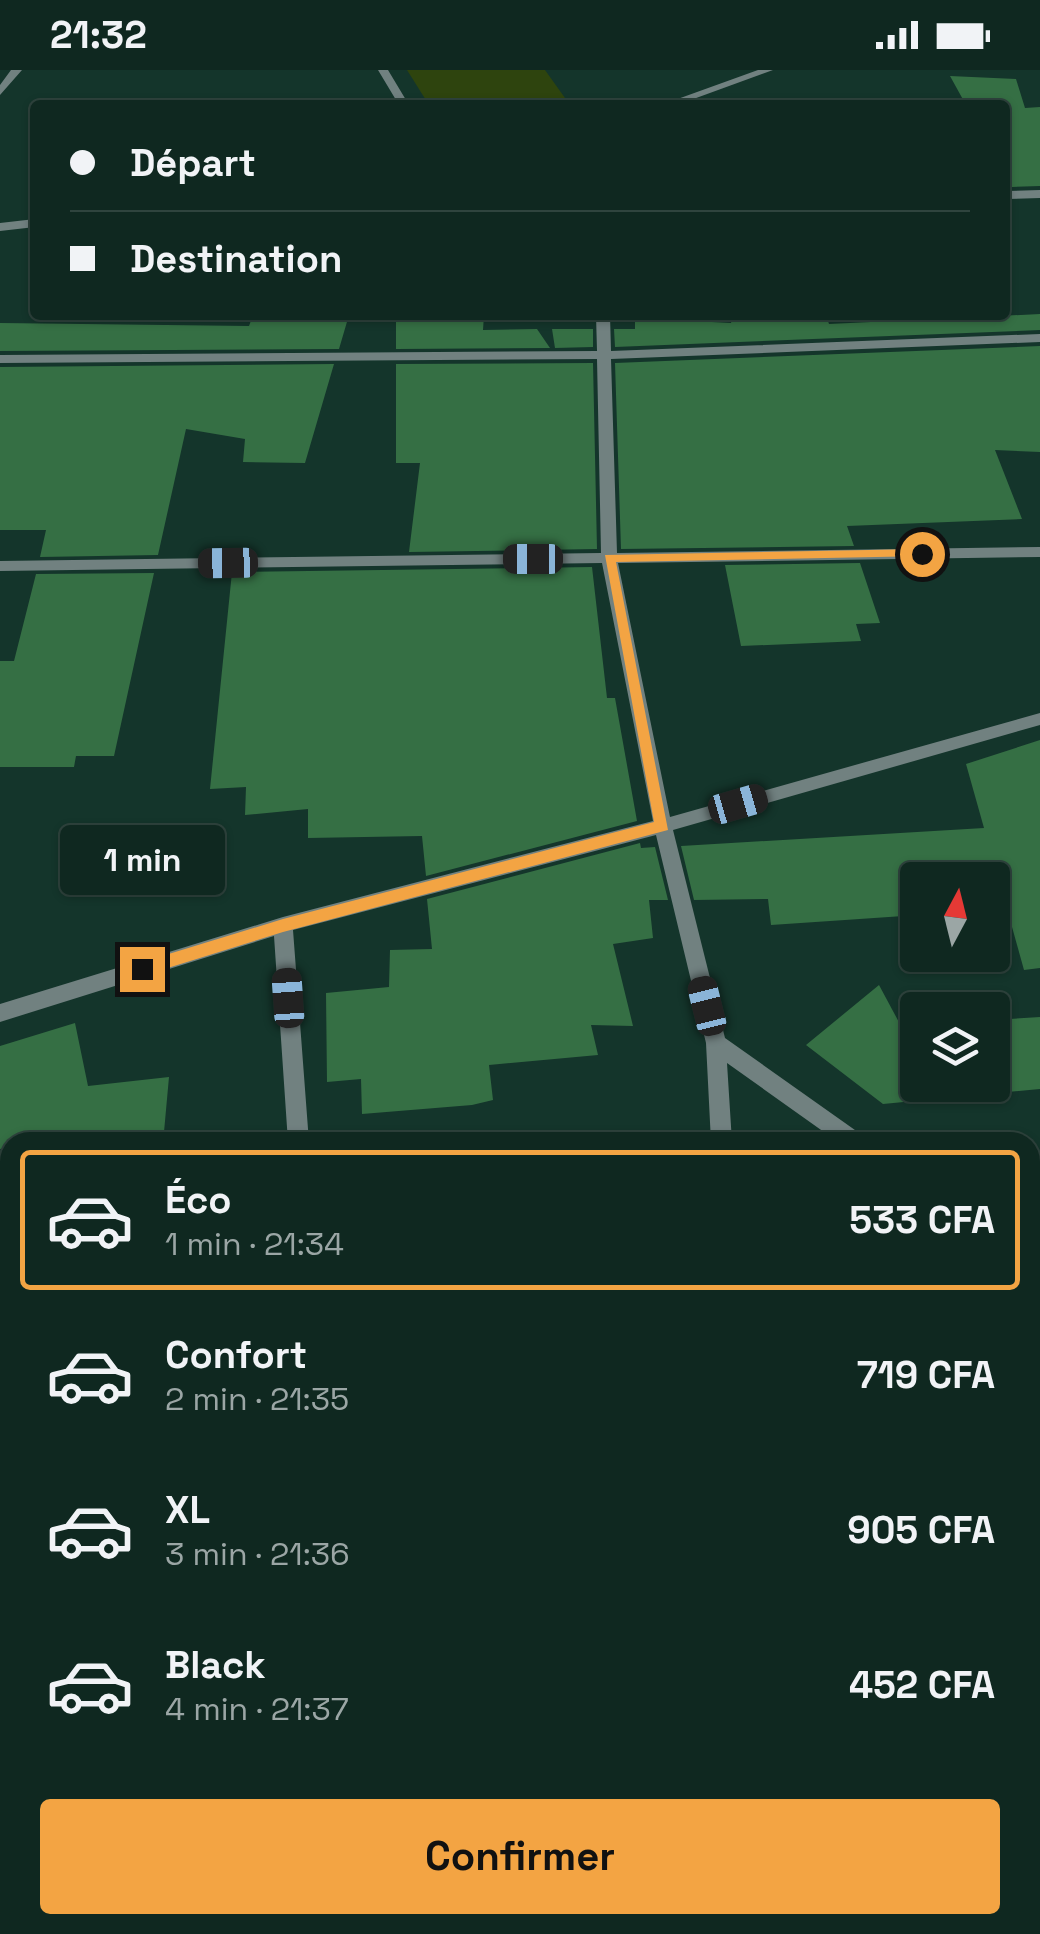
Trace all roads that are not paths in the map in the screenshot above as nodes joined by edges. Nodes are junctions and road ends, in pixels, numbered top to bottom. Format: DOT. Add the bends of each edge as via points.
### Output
graph roads {
  1 [pos="17,70"];
  2 [pos="382,70"];
  3 [pos="768,70"];
  4 [pos="0,92"];
  5 [pos="401,100"];
  6 [pos="681,100"];
  7 [pos="1040,194"];
  8 [pos="1010,195"];
  9 [pos="30,224"];
  10 [pos="0,228"];
  11 [pos="603,320"];
  12 [pos="1040,338"];
  13 [pos="606,355"];
  14 [pos="0,359"];
  15 [pos="1040,552"];
  16 [pos="609,558"];
  17 [pos="0,566"];
  18 [pos="1040,718"];
  19 [pos="662,826"];
  20 [pos="283,925"];
  21 [pos="0,1013"];
  22 [pos="716,1043"];
  23 [pos="298,1132"];
  24 [pos="720,1132"];
  25 [pos="840,1132"];
  1 -- 4 [label="street"];
  2 -- 5 [label="street"];
  3 -- 6 [label="street"];
  7 -- 8 [label="street"];
  9 -- 10 [label="street"];
  11 -- 13 [label="street"];
  12 -- 13 [label="street"];
  13 -- 14 [label="street"];
  13 -- 16 [label="street"];
  15 -- 16 [label="street"];
  16 -- 17 [label="street"];
  16 -- 19 [label="street"];
  18 -- 19 [label="street"];
  19 -- 20 [label="street"];
  19 -- 22 [label="street"];
  20 -- 21 [label="street"];
  20 -- 23 [label="street"];
  22 -- 24 [label="street"];
  22 -- 25 [label="street"];
}
